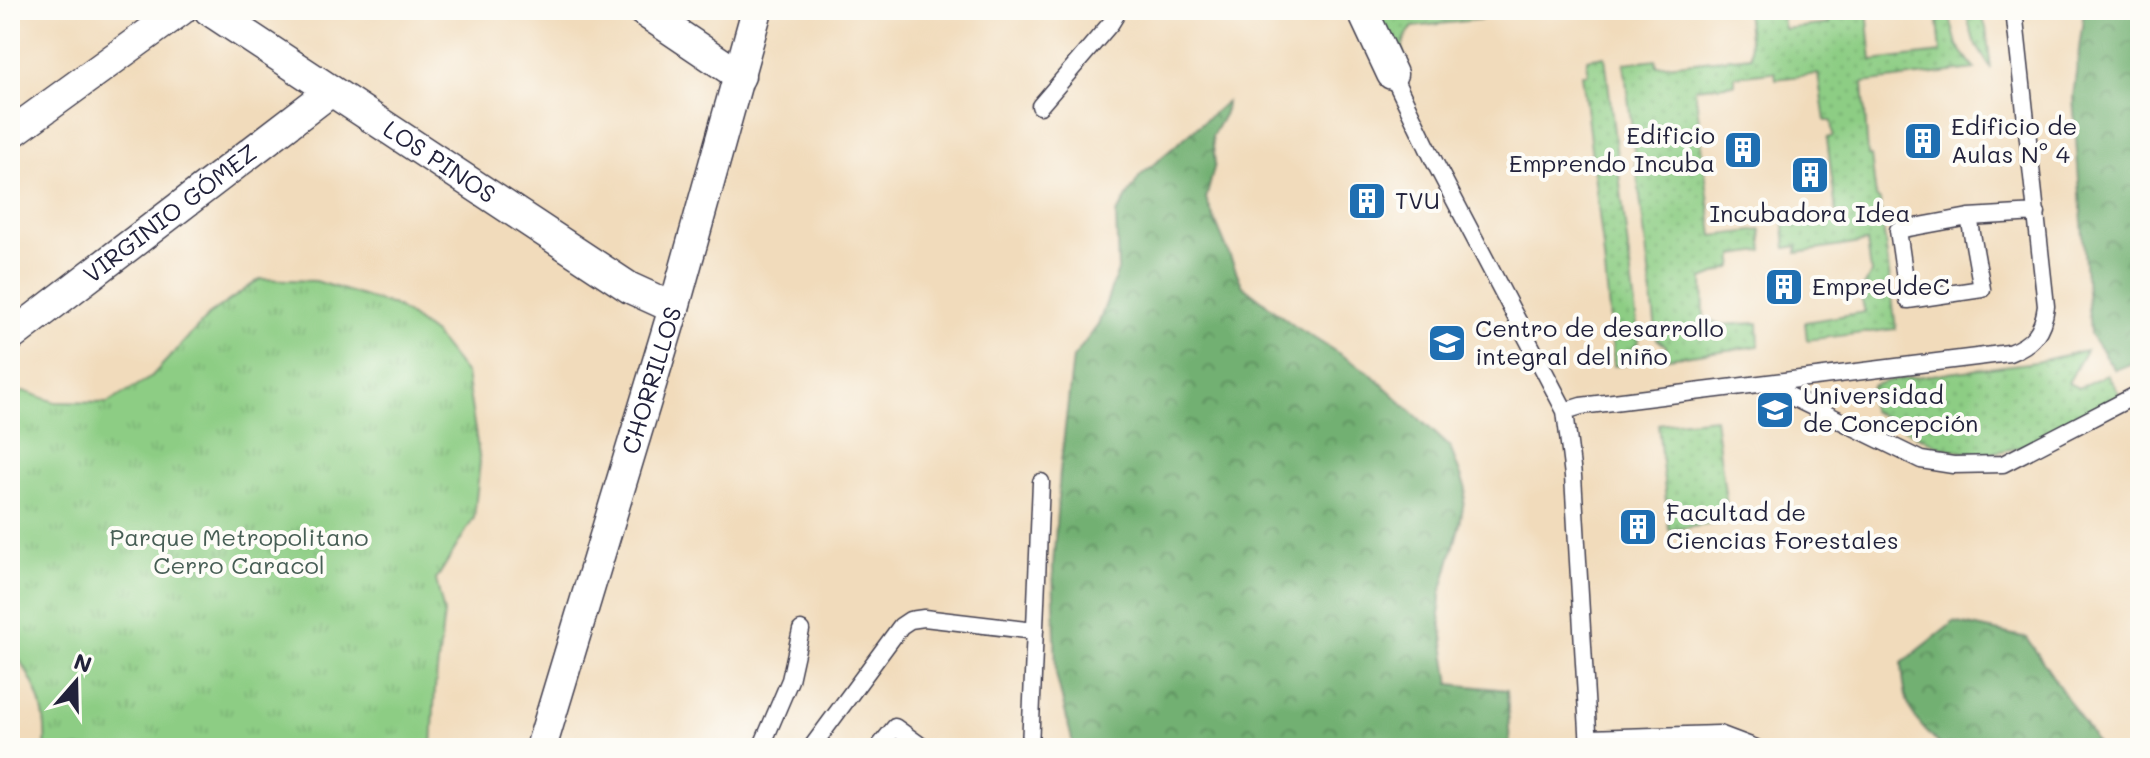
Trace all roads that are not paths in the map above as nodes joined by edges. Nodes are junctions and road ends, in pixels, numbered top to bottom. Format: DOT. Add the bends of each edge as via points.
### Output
graph roads {
  1 [pos="181,10"];
  2 [pos="209,10"];
  3 [pos="642,10"];
  4 [pos="757,10"];
  5 [pos="1119,10"];
  6 [pos="1362,10"];
  7 [pos="2014,10"];
  8 [pos="1392,74"];
  9 [pos="740,76"];
  10 [pos="331,91"];
  11 [pos="1040,106"];
  12 [pos="10,134"];
  13 [pos="2037,213"];
  14 [pos="1969,217"];
  15 [pos="674,308"];
  16 [pos="10,337"];
  17 [pos="1764,383"];
  18 [pos="2140,393"];
  19 [pos="1565,411"];
  20 [pos="1041,482"];
  21 [pos="801,630"];
  22 [pos="1035,631"];
  23 [pos="1588,743"];
  24 [pos="541,748"];
  25 [pos="761,748"];
  26 [pos="811,748"];
  27 [pos="878,748"];
  28 [pos="924,748"];
  29 [pos="1030,748"];
  30 [pos="1756,748"];
  1 -- 12 [label="street"];
  2 -- 10 [label="street, LOS PINOS"];
  3 -- 9 [label="street"];
  4 -- 9 [label="street, CHORRILLOS"];
  5 -- 11 [label="lane"];
  6 -- 8 [label="street"];
  7 -- 13 [label="lane"];
  8 -- 19 [label="lane"];
  9 -- 15 [label="street, CHORRILLOS"];
  10 -- 15 [label="street, LOS PINOS" via="630,288"];
  10 -- 16 [label="street, VIRGINIO GÓMEZ"];
  13 -- 14 [label="lane"];
  13 -- 17 [label="lane" via="2046,306 2038,334 2020,349"];
  14 -- 14 [label="lane" via="1898,230 1908,300 1982,289"];
  15 -- 24 [label="street, CHORRILLOS"];
  17 -- 18 [label="lane" via="1921,460 1953,465 2003,464"];
  17 -- 19 [label="lane"];
  19 -- 23 [label="lane"];
  20 -- 22 [label="lane"];
  21 -- 25 [label="lane" via="790,680"];
  22 -- 26 [label="lane" via="924,618 905,623"];
  22 -- 29 [label="lane"];
  23 -- 30 [label="lane" via="1719,734"];
  27 -- 28 [label="lane" via="895,727"];
}
